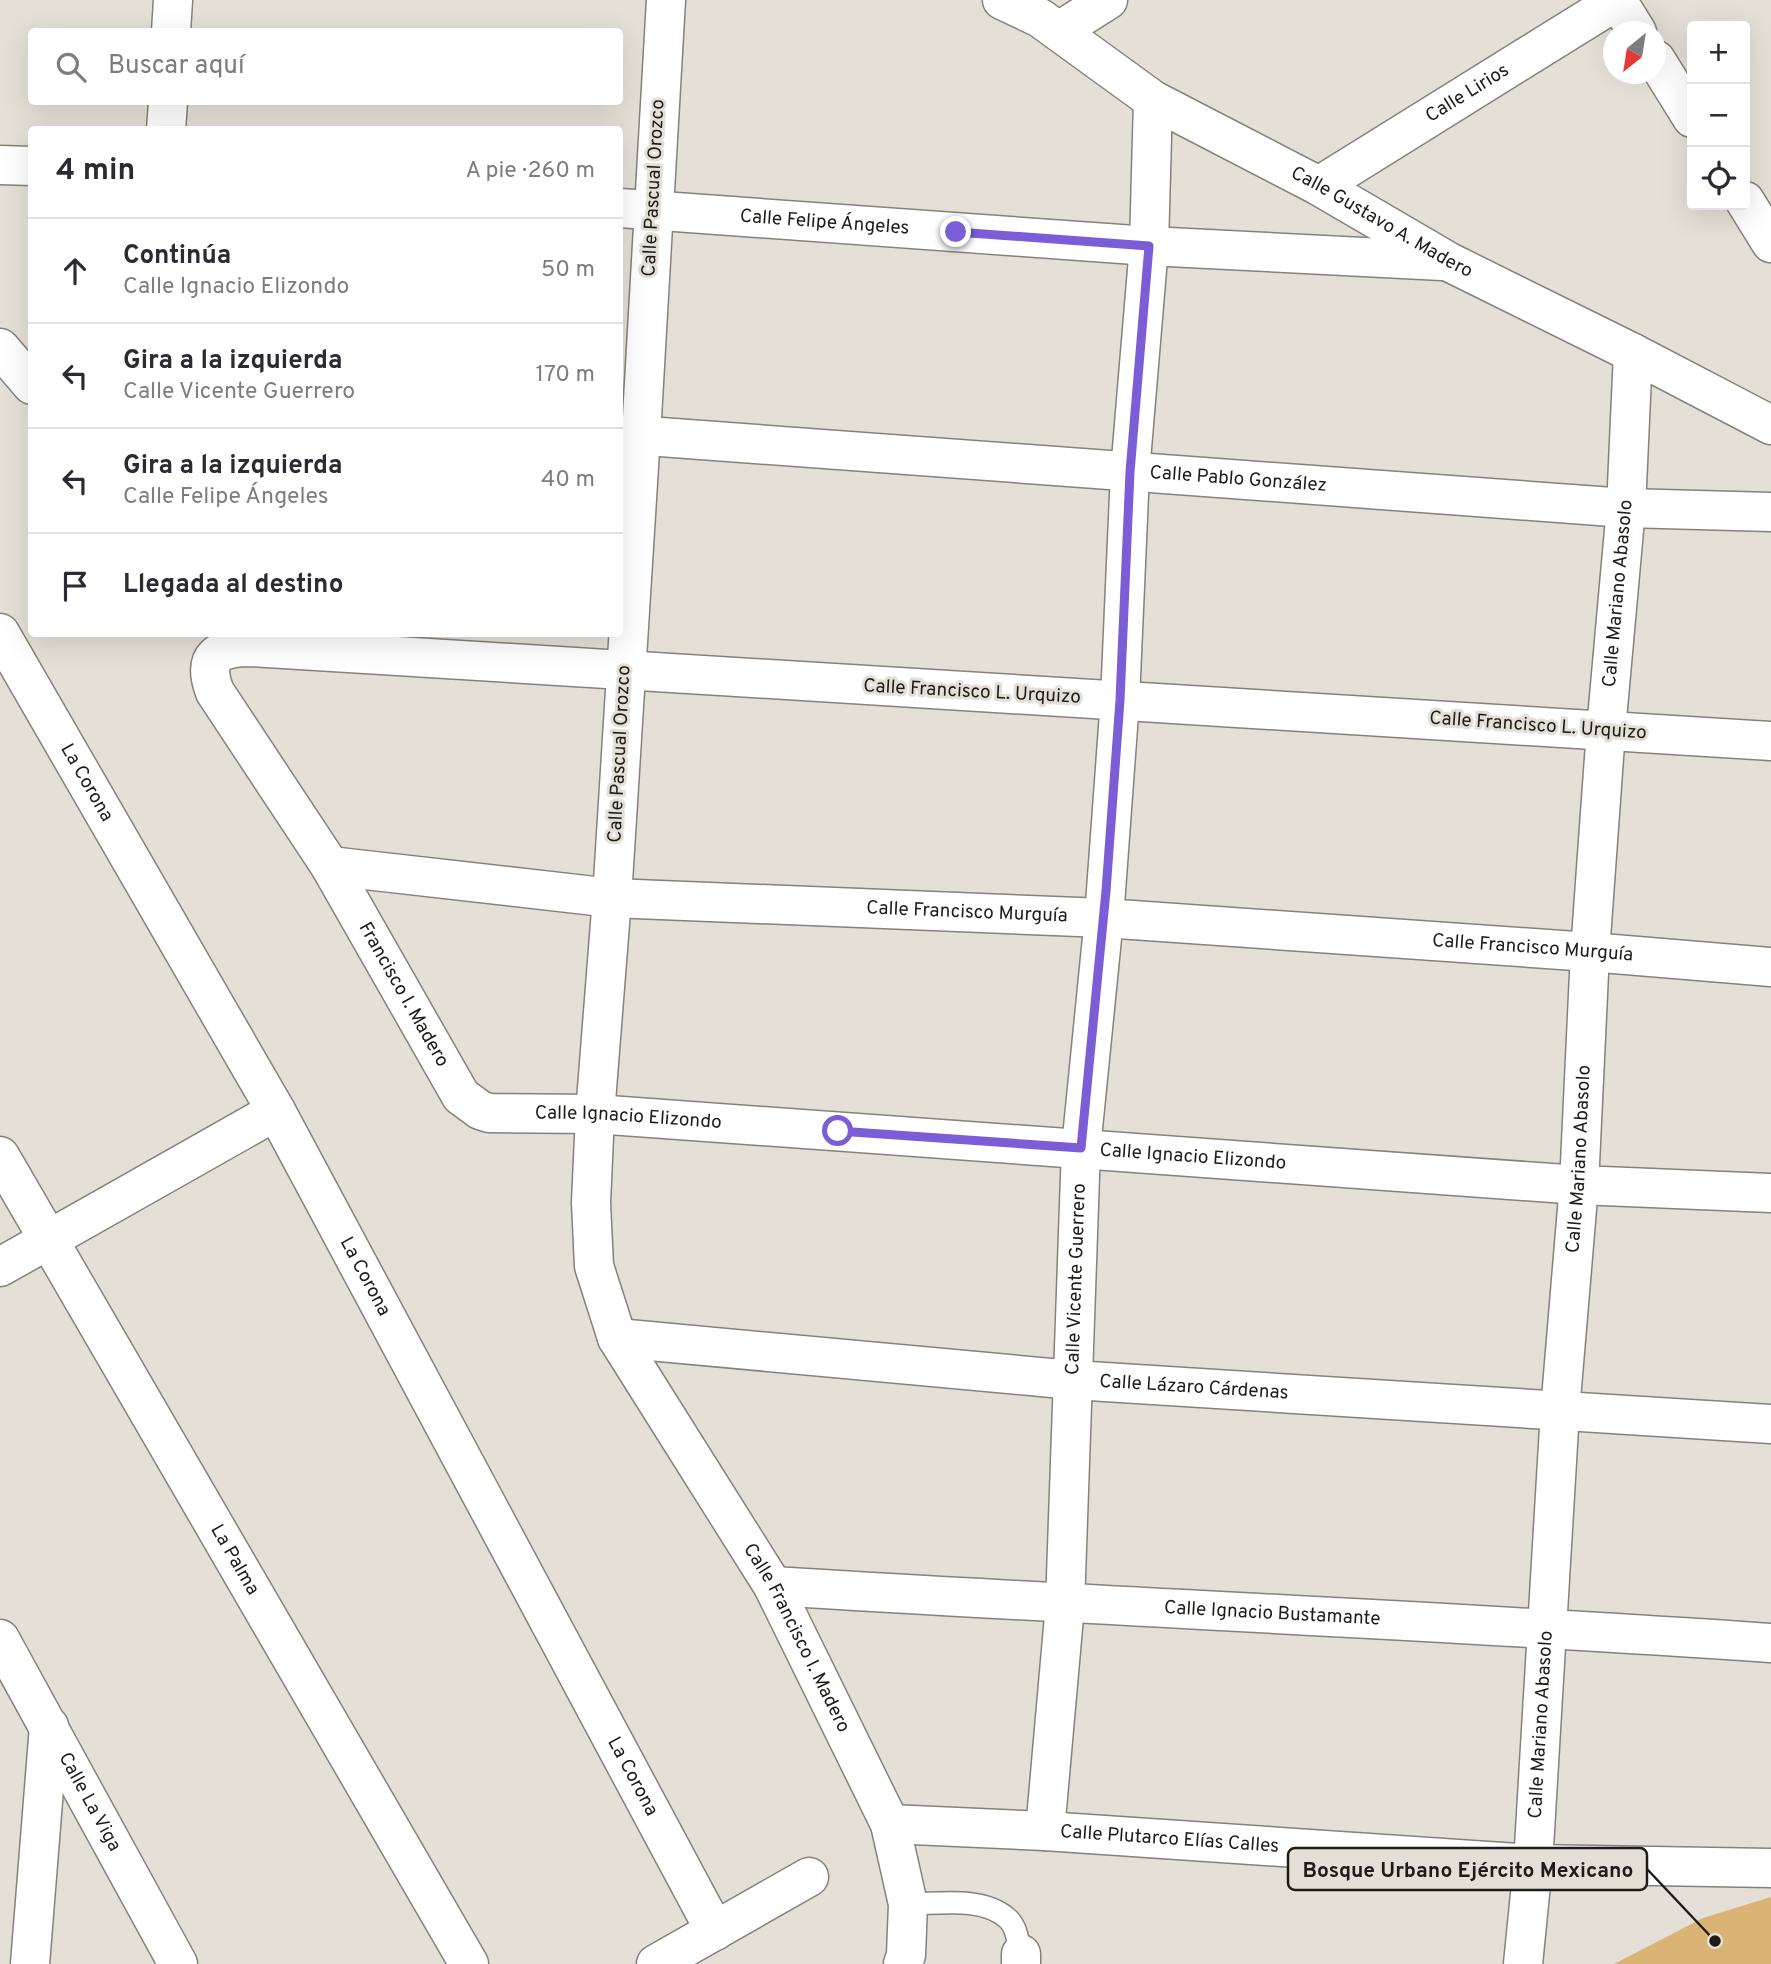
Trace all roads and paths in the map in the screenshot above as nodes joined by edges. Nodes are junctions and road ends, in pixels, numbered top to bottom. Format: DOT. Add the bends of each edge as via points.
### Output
graph roads {
  1 [pos="173,0"];
  2 [pos="666,0"];
  3 [pos="1002,0"];
  4 [pos="1108,0"];
  5 [pos="1618,0"];
  6 [pos="1047,16"];
  7 [pos="1630,21"];
  8 [pos="171,28"];
  9 [pos="1666,76"];
  10 [pos="1153,100"];
  11 [pos="168,105"];
  12 [pos="1687,110"];
  13 [pos="166,126"];
  14 [pos="0,165"];
  15 [pos="28,166"];
  16 [pos="1319,186"];
  17 [pos="1750,209"];
  18 [pos="636,210"];
  19 [pos="1771,243"];
  20 [pos="1149,246"];
  21 [pos="1449,262"];
  22 [pos="1633,353"];
  23 [pos="1771,425"];
  24 [pos="630,435"];
  25 [pos="1130,472"];
  26 [pos="1626,508"];
  27 [pos="1771,512"];
  28 [pos="0,633"];
  29 [pos="625,672"];
  30 [pos="1120,700"];
  31 [pos="1606,730"];
  32 [pos="1771,741"];
  33 [pos="330,866"];
  34 [pos="612,898"];
  35 [pos="1104,918"];
  36 [pos="1590,952"];
  37 [pos="1771,967"];
  38 [pos="276,1111"];
  39 [pos="489,1113"];
  40 [pos="595,1114"];
  41 [pos="1081,1148"];
  42 [pos="0,1156"];
  43 [pos="1579,1185"];
  44 [pos="1771,1193"];
  45 [pos="47,1240"];
  46 [pos="0,1267"];
  47 [pos="617,1338"];
  48 [pos="1073,1380"];
  49 [pos="1560,1411"];
  50 [pos="1771,1424"];
  51 [pos="773,1586"];
  52 [pos="1065,1605"];
  53 [pos="1546,1628"];
  54 [pos="0,1639"];
  55 [pos="1771,1643"];
  56 [pos="49,1726"];
  57 [pos="890,1824"];
  58 [pos="1045,1831"];
  59 [pos="1533,1864"];
  60 [pos="1771,1868"];
  61 [pos="810,1877"];
  62 [pos="908,1904"];
  63 [pos="715,1931"];
  64 [pos="1021,1959"];
  65 [pos="30,1964"];
  66 [pos="178,1964"];
  67 [pos="468,1964"];
  68 [pos="656,1964"];
  69 [pos="903,1964"];
  70 [pos="1523,1964"];
  1 -- 8 [label="street"];
  2 -- 18 [label="street, Calle Pascual Orozco"];
  3 -- 6 [label="street, Calle Gustavo A. Madero"];
  4 -- 6 [label="street"];
  5 -- 7 [label="street"];
  5 -- 16 [label="street, Calle Lirios"];
  6 -- 10 [label="street, Calle Gustavo A. Madero"];
  9 -- 12 [label="street"];
  10 -- 16 [label="street, Calle Gustavo A. Madero"];
  10 -- 20 [label="street, Calle Vicente Guerrero"];
  11 -- 13 [label="street"];
  14 -- 15 [label="street"];
  16 -- 21 [label="street, Calle Gustavo A. Madero"];
  17 -- 19 [label="street"];
  18 -- 20 [label="street, Calle Felipe Ángeles"];
  18 -- 24 [label="street, Calle Pascual Orozco"];
  20 -- 21 [label="street, Calle Felipe Ángeles"];
  20 -- 25 [label="street, Calle Vicente Guerrero"];
  21 -- 22 [label="street, Calle Gustavo A. Madero"];
  22 -- 23 [label="street, Calle Gustavo A. Madero"];
  22 -- 26 [label="street, Calle Mariano Abasolo"];
  24 -- 25 [label="street, Calle Pablo González"];
  24 -- 29 [label="street, Calle Pascual Orozco"];
  25 -- 26 [label="street, Calle Pablo González"];
  25 -- 30 [label="street, Calle Vicente Guerrero"];
  26 -- 27 [label="street, Calle Pablo González"];
  26 -- 31 [label="street, Calle Mariano Abasolo"];
  28 -- 38 [label="street, La Corona"];
  29 -- 30 [label="street, Calle Francisco L. Urquizo"];
  29 -- 33 [label="street, Calle Francisco L. Urquizo" via="232,647 219,652 210,664 215,692"];
  29 -- 34 [label="street, Calle Pascual Orozco"];
  30 -- 31 [label="street, Calle Francisco L. Urquizo"];
  30 -- 35 [label="street, Calle Vicente Guerrero"];
  31 -- 32 [label="street, Calle Francisco L. Urquizo"];
  31 -- 36 [label="street, Calle Mariano Abasolo"];
  33 -- 34 [label="street, Calle Francisco Murguía"];
  33 -- 39 [label="street, Francisco I. Madero" via="461,1096"];
  34 -- 35 [label="street, Calle Francisco Murguía"];
  34 -- 40 [label="street, Calle Pascual Orozco"];
  35 -- 36 [label="street, Calle Francisco Murguía"];
  35 -- 41 [label="street, Calle Vicente Guerrero"];
  36 -- 37 [label="street, Calle Francisco Murguía"];
  36 -- 43 [label="street, Calle Mariano Abasolo"];
  38 -- 45 [label="street"];
  38 -- 63 [label="street, La Corona"];
  39 -- 40 [label="street, Calle Ignacio Elizondo"];
  40 -- 41 [label="street, Calle Ignacio Elizondo"];
  40 -- 47 [label="street, Calle Pascual Orozco" via="594,1266"];
  41 -- 43 [label="street, Calle Ignacio Elizondo"];
  41 -- 48 [label="street, Calle Vicente Guerrero"];
  42 -- 45 [label="street, La Palma"];
  43 -- 44 [label="street, Calle Ignacio Elizondo"];
  43 -- 49 [label="street, Calle Mariano Abasolo"];
  45 -- 46 [label="street"];
  45 -- 67 [label="street, La Palma"];
  47 -- 48 [label="street, Calle Lázaro Cárdenas"];
  47 -- 51 [label="street, Calle Francisco I. Madero"];
  48 -- 49 [label="street, Calle Lázaro Cárdenas"];
  48 -- 52 [label="street, Calle Vicente Guerrero"];
  49 -- 50 [label="street, Calle Lázaro Cárdenas"];
  49 -- 53 [label="street, Calle Mariano Abasolo"];
  51 -- 52 [label="street, Calle Ignacio Bustamante"];
  51 -- 57 [label="street, Calle Francisco I. Madero"];
  52 -- 53 [label="street, Calle Ignacio Bustamante"];
  52 -- 58 [label="street, Calle Vicente Guerrero"];
  53 -- 55 [label="street, Calle Ignacio Bustamante"];
  53 -- 59 [label="street, Calle Mariano Abasolo"];
  54 -- 56 [label="street, Calle La Viga"];
  56 -- 65 [label="street"];
  56 -- 66 [label="street, Calle La Viga"];
  57 -- 58 [label="street, Calle Plutarco Elías Calles"];
  57 -- 62 [label="street, Calle Francisco I. Madero"];
  58 -- 59 [label="street, Calle Plutarco Elías Calles"];
  59 -- 60 [label="street, Calle Plutarco Elías Calles"];
  59 -- 70 [label="street, Calle Mariano Abasolo"];
  61 -- 63 [label="street"];
  62 -- 64 [label="lane" via="973,1903 990,1909 1007,1918 1016,1932"];
  62 -- 69 [label="street, Calle Francisco I. Madero"];
  63 -- 68 [label="street"];
}
